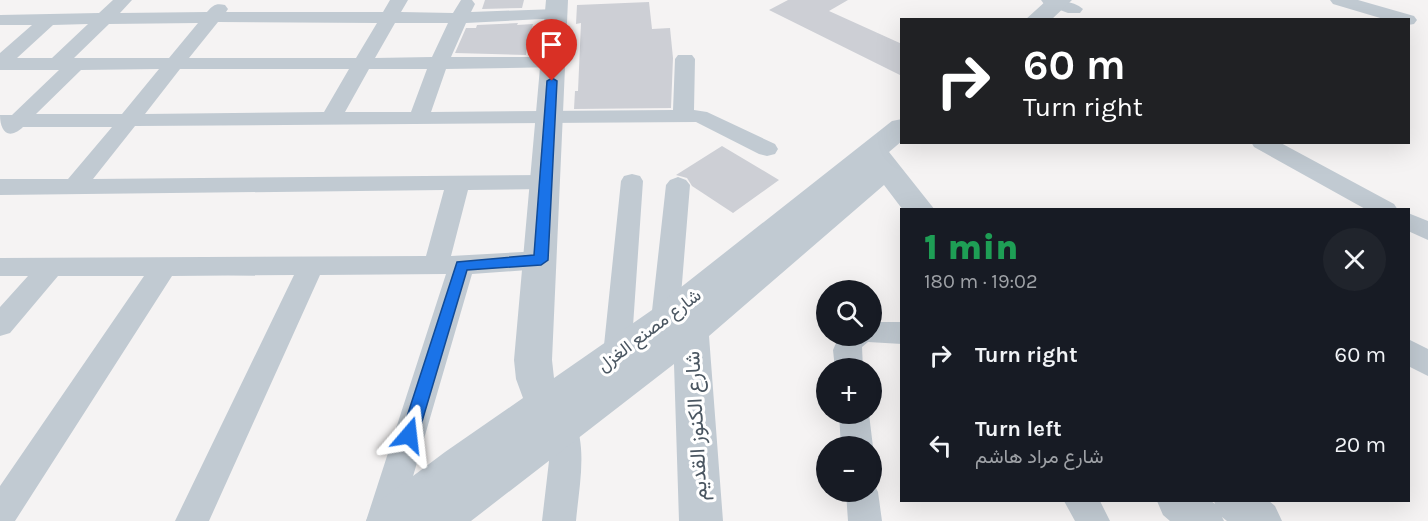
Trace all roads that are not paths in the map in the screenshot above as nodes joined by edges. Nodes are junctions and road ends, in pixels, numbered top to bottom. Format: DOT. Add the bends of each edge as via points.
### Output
graph roads {
  1 [pos="123,0"];
  2 [pos="225,0"];
  3 [pos="399,0"];
  4 [pos="468,0"];
  5 [pos="1339,0"];
  6 [pos="557,7"];
  7 [pos="213,17"];
  8 [pos="389,18"];
  9 [pos="460,18"];
  10 [pos="1401,18"];
  11 [pos="0,20"];
  12 [pos="48,20"];
  13 [pos="102,20"];
  14 [pos="1410,20"];
  15 [pos="1428,25"];
  16 [pos="685,59"];
  17 [pos="0,63"];
  18 [pos="67,63"];
  19 [pos="174,63"];
  20 [pos="553,63"];
  21 [pos="363,64"];
  22 [pos="438,64"];
  23 [pos="550,116"];
  24 [pos="683,116"];
  25 [pos="419,117"];
  26 [pos="331,118"];
  27 [pos="8,122"];
  28 [pos="126,122"];
  29 [pos="900,130"];
  30 [pos="0,138"];
  31 [pos="912,144"];
  32 [pos="1266,144"];
  33 [pos="768,149"];
  34 [pos="869,168"];
  35 [pos="632,180"];
  36 [pos="546,182"];
  37 [pos="458,183"];
  38 [pos="678,185"];
  39 [pos="75,186"];
  40 [pos="0,187"];
  41 [pos="905,208"];
  42 [pos="1382,208"];
  43 [pos="1410,222"];
  44 [pos="1428,231"];
  45 [pos="541,260"];
  46 [pos="312,265"];
  47 [pos="449,265"];
  48 [pos="0,267"];
  49 [pos="51,267"];
  50 [pos="164,267"];
  51 [pos="0,325"];
  52 [pos="678,325"];
  53 [pos="882,333"];
  54 [pos="900,333"];
  55 [pos="1410,352"];
  56 [pos="617,355"];
  57 [pos="1428,364"];
  58 [pos="554,415"];
  59 [pos="863,502"];
  60 [pos="1082,502"];
  61 [pos="1179,502"];
  62 [pos="1236,502"];
  63 [pos="0,514"];
  64 [pos="192,521"];
  65 [pos="383,521"];
  66 [pos="388,521"];
  67 [pos="437,521"];
  68 [pos="559,521"];
  69 [pos="701,521"];
  70 [pos="866,521"];
  71 [pos="1093,521"];
  72 [pos="1202,521"];
  73 [pos="1260,521"];
  1 -- 13 [label="street"];
  2 -- 7 [label="street"];
  3 -- 8 [label="street"];
  4 -- 9 [label="street"];
  5 -- 10 [label="street"];
  6 -- 9 [label="street"];
  6 -- 20 [label="street"];
  7 -- 8 [label="street"];
  7 -- 13 [label="street"];
  7 -- 19 [label="street"];
  8 -- 9 [label="street"];
  8 -- 21 [label="street"];
  9 -- 22 [label="street"];
  11 -- 12 [label="street"];
  12 -- 13 [label="street"];
  12 -- 17 [label="street"];
  13 -- 18 [label="street"];
  14 -- 15 [label="street"];
  16 -- 24 [label="street"];
  17 -- 18 [label="street"];
  18 -- 19 [label="street"];
  18 -- 27 [label="street"];
  19 -- 21 [label="street"];
  19 -- 28 [label="street"];
  20 -- 22 [label="street"];
  20 -- 23 [label="street"];
  21 -- 22 [label="street"];
  21 -- 26 [label="street"];
  22 -- 25 [label="street"];
  23 -- 24 [label="street"];
  23 -- 25 [label="street"];
  23 -- 36 [label="street"];
  24 -- 33 [label="street" via="700,116"];
  25 -- 26 [label="street"];
  26 -- 28 [label="street"];
  27 -- 28 [label="street"];
  27 -- 30 [label="street"];
  28 -- 39 [label="street"];
  29 -- 34 [label="street, شارع مصنع الغزل"];
  31 -- 34 [label="street, شارع مصنع الغزل"];
  32 -- 42 [label="street"];
  34 -- 41 [label="street"];
  34 -- 52 [label="street, شارع مصنع الغزل"];
  35 -- 56 [label="street"];
  36 -- 37 [label="street"];
  36 -- 45 [label="street"];
  37 -- 39 [label="street"];
  37 -- 47 [label="street"];
  38 -- 52 [label="street"];
  39 -- 40 [label="street"];
  43 -- 44 [label="street"];
  45 -- 47 [label="street"];
  45 -- 58 [label="street" via="533,377"];
  46 -- 47 [label="street"];
  46 -- 50 [label="street"];
  46 -- 64 [label="street"];
  47 -- 65 [label="street"];
  48 -- 49 [label="street"];
  49 -- 50 [label="street"];
  49 -- 51 [label="street"];
  50 -- 63 [label="street"];
  52 -- 56 [label="street, شارع مصنع الغزل"];
  52 -- 58 [label="street, شارع مصنع الغزل"];
  52 -- 69 [label="street, شارع الكنوز القديم"];
  53 -- 54 [label="street"];
  55 -- 57 [label="street"];
  56 -- 58 [label="street, شارع مصنع الغزل"];
  58 -- 66 [label="street, شارع مصنع الغزل" via="460,465"];
  58 -- 67 [label="street, شارع مصنع الغزل"];
  58 -- 68 [label="street" via="566,441"];
  59 -- 70 [label="street"];
  60 -- 71 [label="street"];
  61 -- 72 [label="street"];
  62 -- 73 [label="street"];
}
